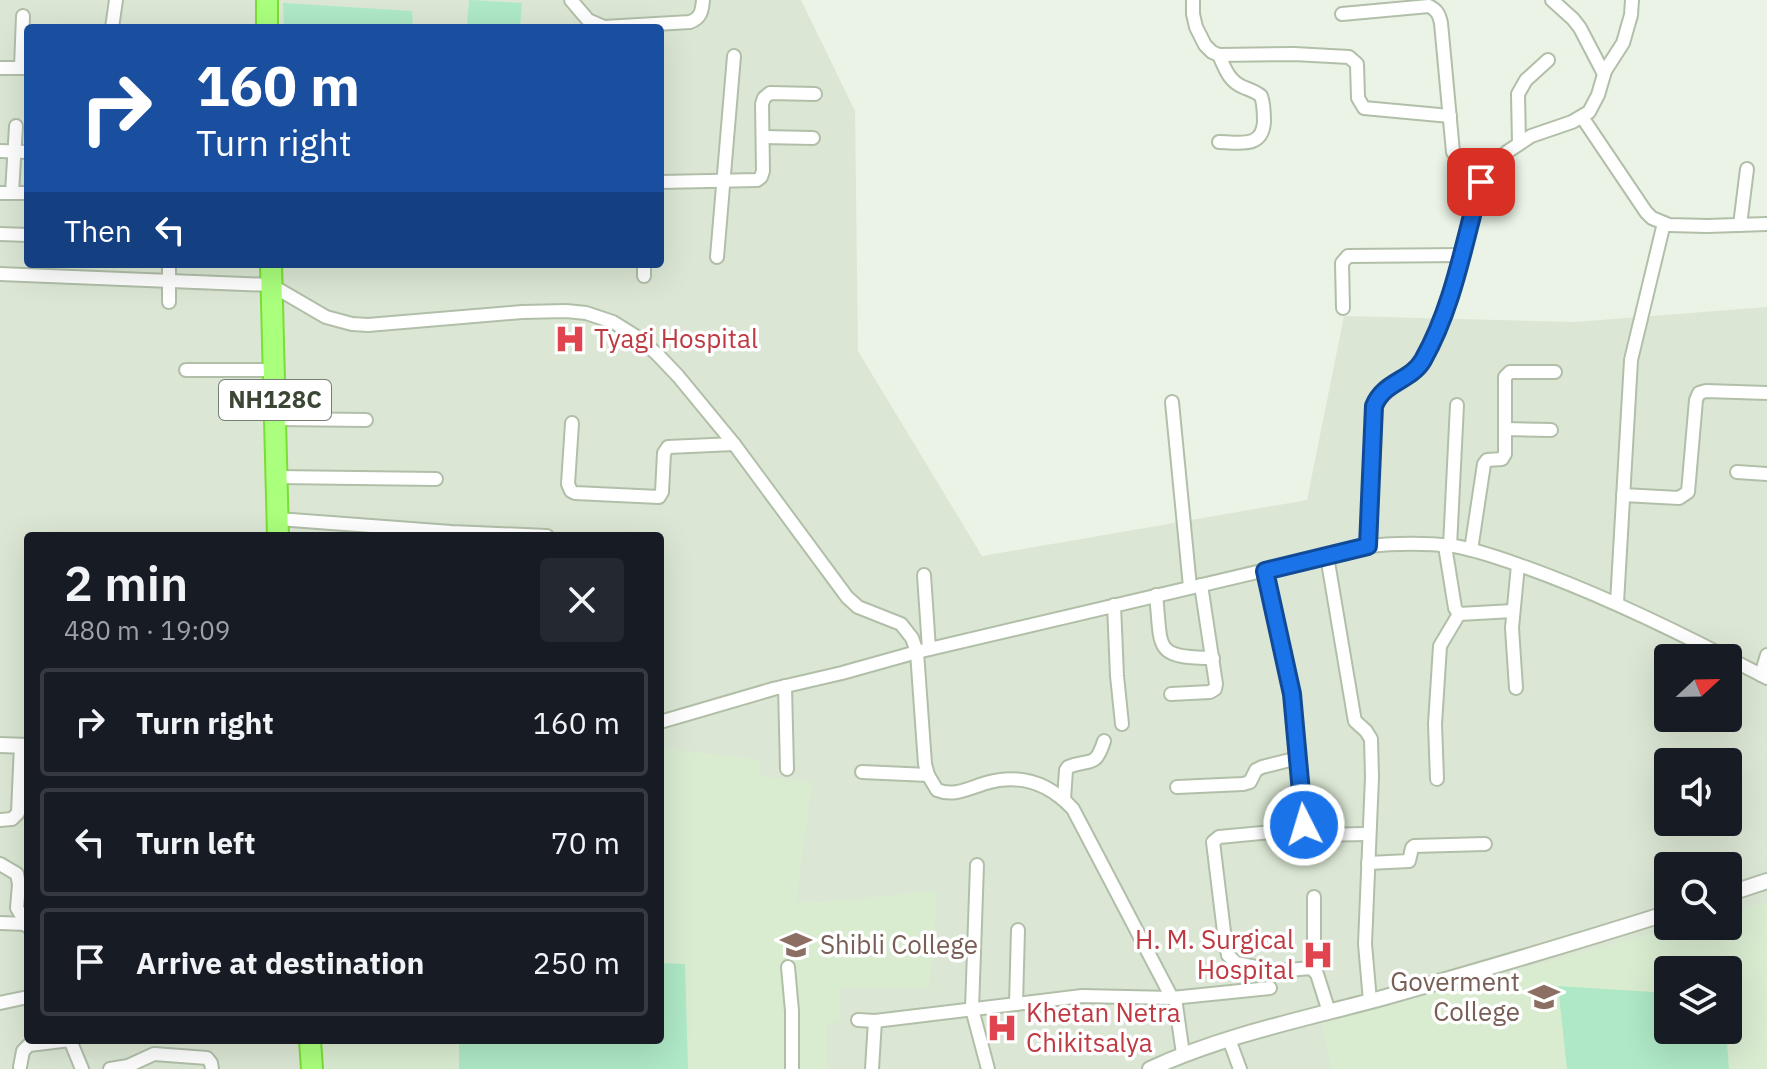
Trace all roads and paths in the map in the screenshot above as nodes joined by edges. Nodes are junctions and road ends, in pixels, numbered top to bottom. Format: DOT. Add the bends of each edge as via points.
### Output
graph roads {
  1 [pos="116,0"];
  2 [pos="267,0"];
  3 [pos="571,0"];
  4 [pos="703,0"];
  5 [pos="1193,0"];
  6 [pos="1552,0"];
  7 [pos="1632,0"];
  8 [pos="1342,14"];
  9 [pos="23,16"];
  10 [pos="113,24"];
  11 [pos="267,24"];
  12 [pos="597,24"];
  13 [pos="656,24"];
  14 [pos="24,42"];
  15 [pos="1219,55"];
  16 [pos="734,56"];
  17 [pos="1548,60"];
  18 [pos="0,68"];
  19 [pos="24,68"];
  20 [pos="1604,74"];
  21 [pos="815,94"];
  22 [pos="1450,116"];
  23 [pos="1582,117"];
  24 [pos="16,126"];
  25 [pos="763,137"];
  26 [pos="813,138"];
  27 [pos="1219,142"];
  28 [pos="1519,144"];
  29 [pos="0,151"];
  30 [pos="14,152"];
  31 [pos="24,152"];
  32 [pos="1489,168"];
  33 [pos="1747,169"];
  34 [pos="723,179"];
  35 [pos="664,182"];
  36 [pos="6,193"];
  37 [pos="1664,223"];
  38 [pos="1767,224"];
  39 [pos="1740,225"];
  40 [pos="0,234"];
  41 [pos="24,235"];
  42 [pos="1463,255"];
  43 [pos="717,257"];
  44 [pos="169,268"];
  45 [pos="60,270"];
  46 [pos="0,274"];
  47 [pos="271,274"];
  48 [pos="169,279"];
  49 [pos="169,302"];
  50 [pos="1343,308"];
  51 [pos="186,370"];
  52 [pos="275,370"];
  53 [pos="1555,372"];
  54 [pos="1767,393"];
  55 [pos="1172,402"];
  56 [pos="1457,405"];
  57 [pos="276,419"];
  58 [pos="366,420"];
  59 [pos="572,423"];
  60 [pos="1505,429"];
  61 [pos="1551,430"];
  62 [pos="734,444"];
  63 [pos="1737,472"];
  64 [pos="1767,474"];
  65 [pos="277,477"];
  66 [pos="436,479"];
  67 [pos="1623,495"];
  68 [pos="278,528"];
  69 [pos="451,532"];
  70 [pos="1368,546"];
  71 [pos="1447,546"];
  72 [pos="1471,550"];
  73 [pos="1327,556"];
  74 [pos="1518,565"];
  75 [pos="1265,571"];
  76 [pos="924,575"];
  77 [pos="1196,586"];
  78 [pos="1156,595"];
  79 [pos="1617,603"];
  80 [pos="1114,605"];
  81 [pos="1513,611"];
  82 [pos="1459,614"];
  83 [pos="1700,644"];
  84 [pos="923,651"];
  85 [pos="1767,655"];
  86 [pos="1213,658"];
  87 [pos="1742,665"];
  88 [pos="1764,677"];
  89 [pos="785,686"];
  90 [pos="1516,688"];
  91 [pos="1171,694"];
  92 [pos="664,721"];
  93 [pos="1122,724"];
  94 [pos="1104,741"];
  95 [pos="0,745"];
  96 [pos="24,746"];
  97 [pos="24,756"];
  98 [pos="1298,758"];
  99 [pos="787,769"];
  100 [pos="862,772"];
  101 [pos="928,775"];
  102 [pos="1437,779"];
  103 [pos="1177,787"];
  104 [pos="1064,799"];
  105 [pos="0,820"];
  106 [pos="1305,829"];
  107 [pos="1368,834"];
  108 [pos="1485,844"];
  109 [pos="1368,863"];
  110 [pos="0,864"];
  111 [pos="977,865"];
  112 [pos="1767,881"];
  113 [pos="1742,889"];
  114 [pos="1314,897"];
  115 [pos="1654,917"];
  116 [pos="24,921"];
  117 [pos="0,923"];
  118 [pos="24,926"];
  119 [pos="1018,930"];
  120 [pos="788,967"];
  121 [pos="1314,970"];
  122 [pos="1270,988"];
  123 [pos="24,998"];
  124 [pos="1172,998"];
  125 [pos="1370,1001"];
  126 [pos="0,1003"];
  127 [pos="1016,1004"];
  128 [pos="972,1009"];
  129 [pos="1329,1012"];
  130 [pos="858,1020"];
  131 [pos="875,1021"];
  132 [pos="1229,1039"];
  133 [pos="37,1044"];
  134 [pos="72,1044"];
  135 [pos="310,1044"];
  136 [pos="1183,1054"];
  137 [pos="20,1067"];
  138 [pos="82,1069"];
  139 [pos="110,1069"];
  140 [pos="212,1069"];
  141 [pos="312,1069"];
  142 [pos="792,1069"];
  143 [pos="872,1069"];
  144 [pos="988,1069"];
  145 [pos="1150,1069"];
  146 [pos="1240,1069"];
  1 -- 10 [label="street"];
  2 -- 11 [label="highway"];
  3 -- 12 [label="street"];
  4 -- 13 [label="street" via="696,20"];
  5 -- 15 [label="street" via="1196,27 1205,45"];
  6 -- 20 [label="street" via="1580,28"];
  7 -- 20 [label="street" via="1623,43"];
  8 -- 22 [label="street" via="1434,9 1441,23"];
  9 -- 14 [label="street"];
  15 -- 22 [label="street" via="1349,57 1357,64 1358,98 1364,108"];
  15 -- 27 [label="street" via="1235,83 1261,96 1264,120 1257,139"];
  16 -- 34 [label="street"];
  17 -- 28 [label="street" via="1518,94"];
  18 -- 19 [label="street"];
  20 -- 23 [label="street" via="1593,106"];
  21 -- 25 [label="street" via="767,94 762,104"];
  22 -- 32 [label="street" via="1455,157"];
  23 -- 28 [label="street"];
  23 -- 37 [label="street" via="1646,212"];
  24 -- 30 [label="street"];
  25 -- 26 [label="street"];
  25 -- 34 [label="street" via="761,177"];
  28 -- 32 [label="street"];
  29 -- 30 [label="street"];
  30 -- 31 [label="street"];
  30 -- 36 [label="street"];
  32 -- 42 [label="street"];
  33 -- 39 [label="street"];
  34 -- 35 [label="street"];
  34 -- 43 [label="street"];
  37 -- 39 [label="street"];
  37 -- 67 [label="street" via="1631,360"];
  38 -- 39 [label="street"];
  40 -- 41 [label="street"];
  42 -- 50 [label="street" via="1348,256 1342,263"];
  42 -- 70 [label="street" via="1423,359 1382,392 1374,406"];
  44 -- 48 [label="street"];
  45 -- 46 [label="street"];
  45 -- 48 [label="street"];
  47 -- 48 [label="street"];
  47 -- 52 [label="highway, NH128C"];
  47 -- 62 [label="street" via="326,317 352,324 566,311 613,322 657,354"];
  48 -- 49 [label="street"];
  51 -- 52 [label="street"];
  52 -- 57 [label="highway, NH128C"];
  53 -- 60 [label="street" via="1506,374"];
  54 -- 67 [label="street" via="1699,393 1688,492 1679,498"];
  55 -- 77 [label="street"];
  56 -- 71 [label="street"];
  57 -- 58 [label="street"];
  57 -- 65 [label="highway, NH128C"];
  59 -- 62 [label="street" via="568,484 575,493 659,497 668,447"];
  60 -- 61 [label="street"];
  60 -- 72 [label="street" via="1504,457 1487,460 1483,467"];
  62 -- 84 [label="street" via="847,597 858,607 901,624"];
  63 -- 64 [label="street"];
  65 -- 66 [label="street"];
  65 -- 68 [label="highway, NH128C"];
  67 -- 79 [label="street"];
  68 -- 69 [label="street"];
  70 -- 71 [label="street"];
  70 -- 73 [label="street"];
  71 -- 72 [label="street"];
  71 -- 82 [label="street"];
  72 -- 74 [label="street"];
  73 -- 75 [label="street"];
  73 -- 107 [label="street" via="1355,721 1371,739"];
  74 -- 79 [label="street"];
  74 -- 81 [label="street"];
  75 -- 77 [label="street"];
  75 -- 98 [label="street" via="1292,694"];
  76 -- 84 [label="street"];
  77 -- 78 [label="street"];
  77 -- 86 [label="street"];
  78 -- 80 [label="street"];
  78 -- 86 [label="street" via="1165,649 1181,657"];
  79 -- 83 [label="street"];
  80 -- 84 [label="street"];
  80 -- 93 [label="street"];
  81 -- 82 [label="street"];
  81 -- 90 [label="street"];
  82 -- 102 [label="street" via="1440,646"];
  84 -- 89 [label="street"];
  84 -- 101 [label="street"];
  85 -- 88 [label="street"];
  86 -- 91 [label="street" via="1213,691"];
  87 -- 88 [label="street"];
  89 -- 92 [label="street"];
  89 -- 99 [label="street"];
  94 -- 104 [label="street" via="1096,759 1068,767"];
  95 -- 96 [label="street"];
  97 -- 105 [label="street" via="18,813"];
  98 -- 103 [label="street" via="1262,767 1243,784"];
  98 -- 106 [label="street"];
  100 -- 101 [label="street"];
  101 -- 104 [label="street" via="943,792 1012,779 1038,784"];
  104 -- 124 [label="street"];
  106 -- 107 [label="street" via="1312,835"];
  106 -- 121 [label="street" via="1219,837 1213,847 1231,960 1271,971"];
  107 -- 109 [label="street"];
  108 -- 109 [label="street" via="1414,846 1409,861"];
  109 -- 125 [label="street" via="1365,944"];
  110 -- 116 [label="street" via="17,874 17,908"];
  111 -- 128 [label="street"];
  112 -- 113 [label="street"];
  114 -- 121 [label="street"];
  115 -- 125 [label="street"];
  117 -- 118 [label="street"];
  119 -- 127 [label="street"];
  120 -- 142 [label="street"];
  121 -- 129 [label="street"];
  122 -- 124 [label="street"];
  123 -- 126 [label="street"];
  124 -- 127 [label="street" via="1082,996"];
  124 -- 136 [label="street"];
  125 -- 129 [label="street"];
  127 -- 128 [label="street"];
  128 -- 131 [label="street"];
  128 -- 144 [label="street"];
  129 -- 132 [label="street"];
  130 -- 131 [label="street"];
  131 -- 143 [label="street"];
  132 -- 136 [label="street"];
  132 -- 146 [label="street"];
  133 -- 137 [label="street" via="23,1051"];
  134 -- 138 [label="street"];
  135 -- 141 [label="highway"];
  136 -- 145 [label="street"];
  139 -- 140 [label="street" via="159,1053 207,1058"];
}
